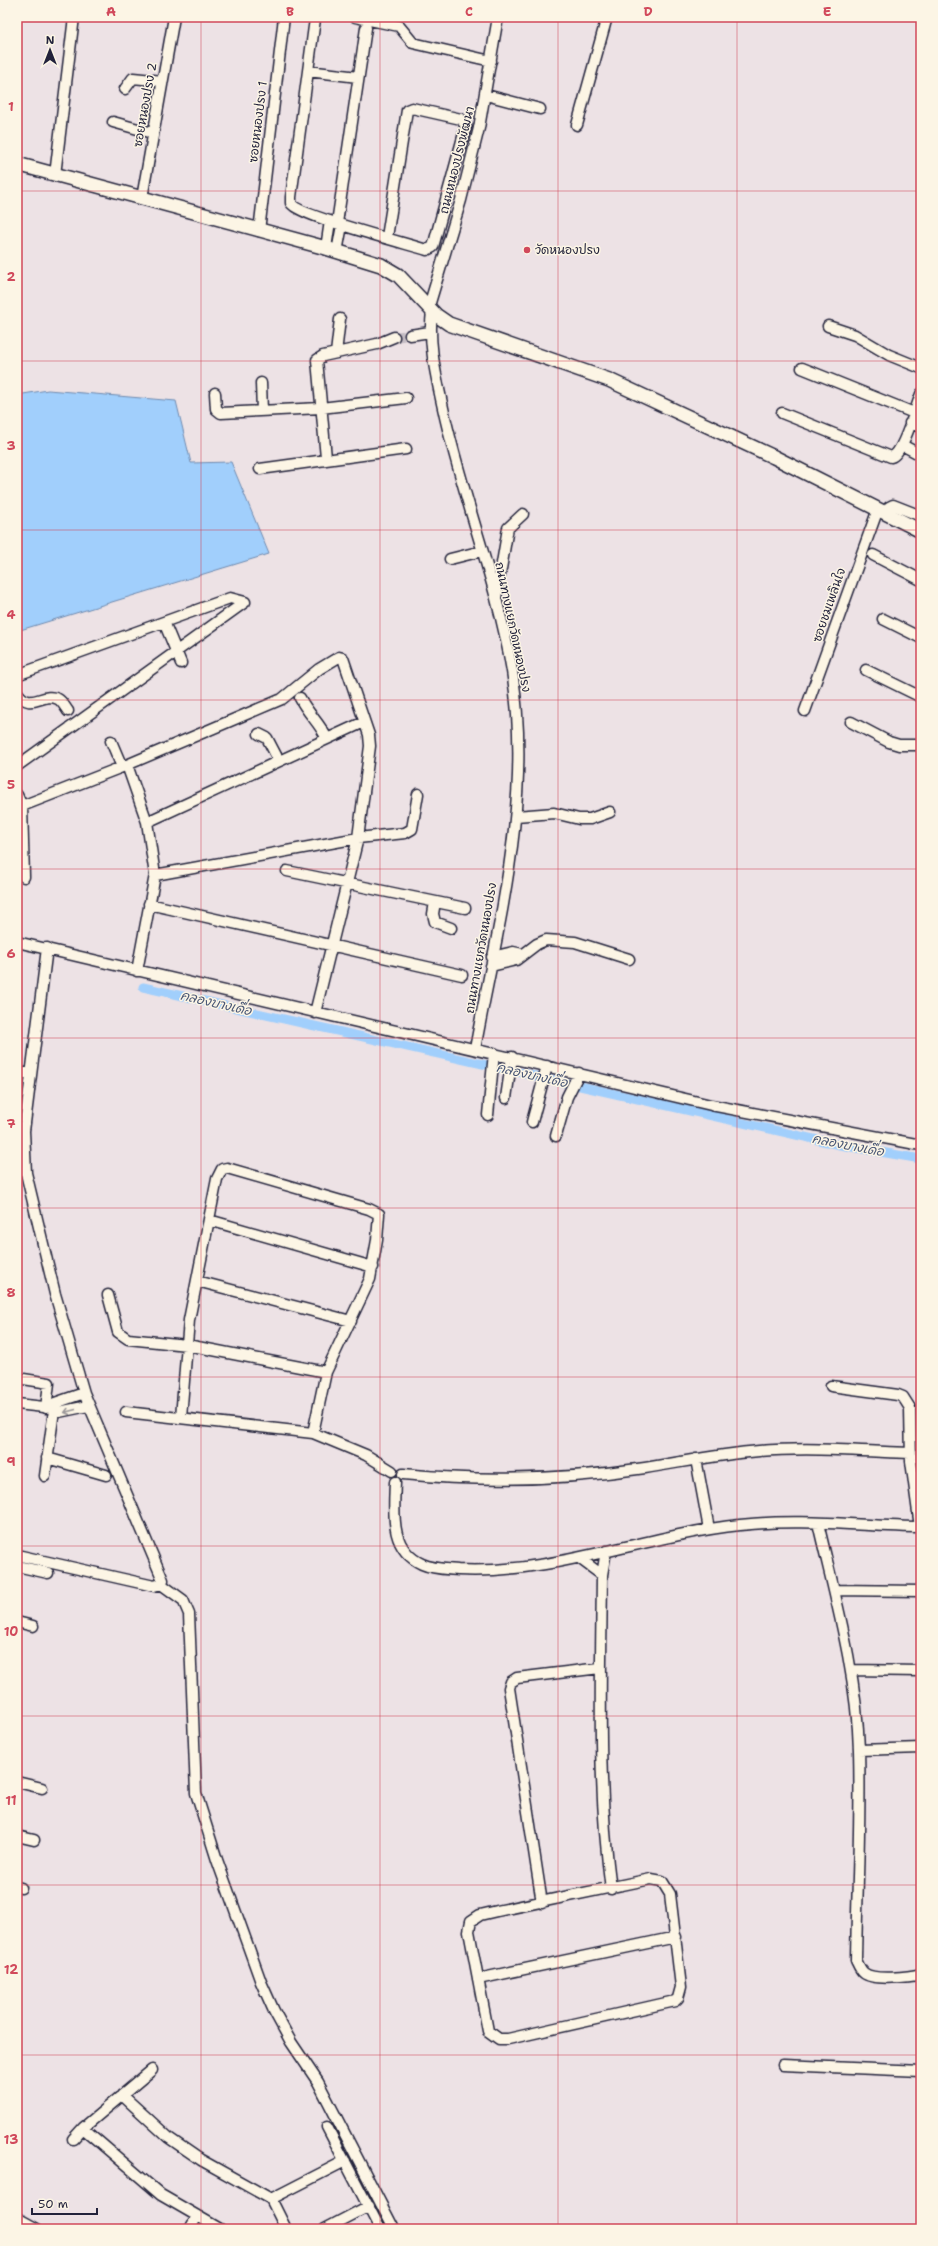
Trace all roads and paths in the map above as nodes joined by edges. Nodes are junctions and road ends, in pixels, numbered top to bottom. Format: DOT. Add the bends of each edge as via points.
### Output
graph roads {
  1 [pos="74,17"];
  2 [pos="174,17"];
  3 [pos="284,17"];
  4 [pos="355,17"];
  5 [pos="498,17"];
  6 [pos="607,17"];
  7 [pos="315,20"];
  8 [pos="366,28"];
  9 [pos="491,61"];
  10 [pos="308,71"];
  11 [pos="358,77"];
  12 [pos="163,81"];
  13 [pos="125,89"];
  14 [pos="486,95"];
  15 [pos="540,109"];
  16 [pos="113,122"];
  17 [pos="577,125"];
  18 [pos="152,133"];
  19 [pos="17,164"];
  20 [pos="55,175"];
  21 [pos="142,198"];
  22 [pos="336,223"];
  23 [pos="258,231"];
  24 [pos="387,237"];
  25 [pos="332,250"];
  26 [pos="430,309"];
  27 [pos="340,320"];
  28 [pos="828,326"];
  29 [pos="426,332"];
  30 [pos="411,334"];
  31 [pos="394,337"];
  32 [pos="336,354"];
  33 [pos="802,368"];
  34 [pos="921,368"];
  35 [pos="262,383"];
  36 [pos="215,393"];
  37 [pos="921,394"];
  38 [pos="406,398"];
  39 [pos="321,408"];
  40 [pos="262,411"];
  41 [pos="782,413"];
  42 [pos="914,414"];
  43 [pos="910,424"];
  44 [pos="921,427"];
  45 [pos="902,445"];
  46 [pos="406,448"];
  47 [pos="921,455"];
  48 [pos="326,458"];
  49 [pos="260,469"];
  50 [pos="882,512"];
  51 [pos="523,514"];
  52 [pos="921,516"];
  53 [pos="921,531"];
  54 [pos="479,552"];
  55 [pos="873,555"];
  56 [pos="450,559"];
  57 [pos="921,580"];
  58 [pos="496,600"];
  59 [pos="883,619"];
  60 [pos="164,622"];
  61 [pos="921,638"];
  62 [pos="176,652"];
  63 [pos="181,663"];
  64 [pos="866,670"];
  65 [pos="17,675"];
  66 [pos="17,692"];
  67 [pos="921,697"];
  68 [pos="300,698"];
  69 [pos="68,711"];
  70 [pos="805,711"];
  71 [pos="364,722"];
  72 [pos="851,722"];
  73 [pos="259,734"];
  74 [pos="327,739"];
  75 [pos="111,741"];
  76 [pos="921,745"];
  77 [pos="279,761"];
  78 [pos="17,766"];
  79 [pos="124,766"];
  80 [pos="418,794"];
  81 [pos="17,795"];
  82 [pos="22,806"];
  83 [pos="610,812"];
  84 [pos="516,816"];
  85 [pos="147,822"];
  86 [pos="358,838"];
  87 [pos="287,871"];
  88 [pos="155,875"];
  89 [pos="24,877"];
  90 [pos="347,883"];
  91 [pos="435,902"];
  92 [pos="149,904"];
  93 [pos="465,908"];
  94 [pos="451,928"];
  95 [pos="17,942"];
  96 [pos="331,944"];
  97 [pos="48,948"];
  98 [pos="629,959"];
  99 [pos="492,961"];
  100 [pos="138,971"];
  101 [pos="462,975"];
  102 [pos="316,1013"];
  103 [pos="476,1048"];
  104 [pos="493,1061"];
  105 [pos="511,1064"];
  106 [pos="17,1073"];
  107 [pos="31,1073"];
  108 [pos="545,1073"];
  109 [pos="576,1079"];
  110 [pos="506,1098"];
  111 [pos="488,1115"];
  112 [pos="532,1122"];
  113 [pos="556,1136"];
  114 [pos="921,1145"];
  115 [pos="20,1146"];
  116 [pos="209,1220"];
  117 [pos="373,1266"];
  118 [pos="197,1281"];
  119 [pos="108,1295"];
  120 [pos="351,1321"];
  121 [pos="187,1345"];
  122 [pos="326,1372"];
  123 [pos="17,1378"];
  124 [pos="831,1386"];
  125 [pos="84,1393"];
  126 [pos="17,1404"];
  127 [pos="88,1406"];
  128 [pos="49,1408"];
  129 [pos="126,1412"];
  130 [pos="181,1417"];
  131 [pos="314,1433"];
  132 [pos="910,1453"];
  133 [pos="47,1458"];
  134 [pos="696,1459"];
  135 [pos="392,1471"];
  136 [pos="403,1474"];
  137 [pos="106,1475"];
  138 [pos="44,1476"];
  139 [pos="395,1482"];
  140 [pos="818,1523"];
  141 [pos="921,1527"];
  142 [pos="709,1529"];
  143 [pos="606,1551"];
  144 [pos="17,1555"];
  145 [pos="580,1558"];
  146 [pos="17,1566"];
  147 [pos="48,1573"];
  148 [pos="602,1575"];
  149 [pos="161,1584"];
  150 [pos="834,1590"];
  151 [pos="921,1591"];
  152 [pos="17,1622"];
  153 [pos="33,1626"];
  154 [pos="600,1668"];
  155 [pos="851,1670"];
  156 [pos="921,1672"];
  157 [pos="921,1748"];
  158 [pos="859,1750"];
  159 [pos="17,1782"];
  160 [pos="42,1788"];
  161 [pos="17,1836"];
  162 [pos="34,1840"];
  163 [pos="611,1889"];
  164 [pos="542,1903"];
  165 [pos="676,1937"];
  166 [pos="921,1974"];
  167 [pos="478,1980"];
  168 [pos="783,2065"];
  169 [pos="152,2070"];
  170 [pos="921,2071"];
  171 [pos="122,2095"];
  172 [pos="327,2127"];
  173 [pos="82,2128"];
  174 [pos="73,2139"];
  175 [pos="345,2161"];
  176 [pos="271,2199"];
  177 [pos="369,2206"];
  178 [pos="197,2216"];
  179 [pos="17,2218"];
  180 [pos="37,2229"];
  181 [pos="190,2229"];
  182 [pos="220,2229"];
  183 [pos="286,2229"];
  184 [pos="325,2229"];
  185 [pos="380,2229"];
  186 [pos="394,2229"];
  1 -- 20 [label="street"];
  2 -- 12 [label="street, ซอยหนองปรง 2"];
  3 -- 23 [label="street, ซอยหนองปรง 1"];
  4 -- 9 [label="street" via="399,26 413,44"];
  5 -- 9 [label="street, ถนนหนองปรงพัฒนา"];
  6 -- 17 [label="street"];
  7 -- 10 [label="street"];
  8 -- 11 [label="street"];
  9 -- 14 [label="street, ถนนหนองปรงพัฒนา"];
  10 -- 11 [label="street"];
  10 -- 22 [label="street" via="291,203 296,209"];
  11 -- 22 [label="street"];
  12 -- 13 [label="street" via="137,77 130,80"];
  12 -- 18 [label="street, ซอยหนองปรง 2"];
  14 -- 15 [label="street"];
  14 -- 26 [label="street, ถนนหนองปรงพัฒนา" via="461,200"];
  16 -- 18 [label="street"];
  18 -- 21 [label="street, ซอยหนองปรง 2"];
  19 -- 20 [label="street"];
  20 -- 21 [label="street"];
  21 -- 23 [label="street"];
  22 -- 24 [label="street"];
  22 -- 25 [label="street"];
  23 -- 25 [label="street"];
  24 -- 24 [label="street" via="427,250 433,247 466,126 464,120 412,108 407,110"];
  25 -- 26 [label="street" via="391,270"];
  26 -- 29 [label="street, ถนนทางแยกวัดหนองปรง"];
  26 -- 50 [label="street" via="449,324 609,380 670,407"];
  27 -- 32 [label="street"];
  28 -- 34 [label="street" via="855,335 889,355"];
  29 -- 30 [label="street"];
  29 -- 54 [label="street, ถนนทางแยกวัดหนองปรง" via="448,432"];
  31 -- 32 [label="street"];
  32 -- 39 [label="street" via="319,357 316,364"];
  33 -- 42 [label="street"];
  35 -- 40 [label="street"];
  36 -- 40 [label="street" via="218,412"];
  37 -- 42 [label="street"];
  38 -- 39 [label="street"];
  39 -- 40 [label="street"];
  39 -- 48 [label="street"];
  41 -- 45 [label="street" via="888,456 895,456"];
  42 -- 43 [label="street"];
  43 -- 44 [label="street"];
  43 -- 45 [label="street"];
  45 -- 47 [label="street"];
  46 -- 48 [label="street"];
  48 -- 49 [label="street"];
  50 -- 52 [label="street" via="893,505"];
  50 -- 53 [label="street"];
  50 -- 70 [label="street, ซอยชมเพลินใจ"];
  51 -- 58 [label="street" via="508,528"];
  54 -- 56 [label="street"];
  54 -- 58 [label="street, ถนนทางแยกวัดหนองปรง"];
  55 -- 57 [label="street"];
  58 -- 84 [label="street, ถนนทางแยกวัดหนองปรง" via="512,669 517,705 519,753"];
  59 -- 61 [label="street"];
  60 -- 62 [label="street"];
  60 -- 62 [label="street" via="230,598 245,602"];
  60 -- 65 [label="street"];
  62 -- 63 [label="street"];
  62 -- 78 [label="street"];
  64 -- 67 [label="street"];
  66 -- 69 [label="street" via="25,701 30,702 50,697 57,698"];
  68 -- 74 [label="street" via="308,713 322,727"];
  71 -- 74 [label="street"];
  71 -- 79 [label="street" via="345,662 339,657 282,699"];
  71 -- 86 [label="street" via="370,746"];
  72 -- 76 [label="street" via="888,742"];
  73 -- 77 [label="street" via="267,738"];
  74 -- 77 [label="street"];
  75 -- 79 [label="street"];
  77 -- 85 [label="street"];
  79 -- 82 [label="street"];
  79 -- 85 [label="street"];
  80 -- 86 [label="street" via="412,829 405,833"];
  81 -- 82 [label="street"];
  82 -- 89 [label="street"];
  83 -- 84 [label="street" via="579,819 554,813"];
  84 -- 99 [label="street, ถนนทางแยกวัดหนองปรง"];
  85 -- 88 [label="street"];
  86 -- 88 [label="street"];
  86 -- 90 [label="street"];
  87 -- 90 [label="street"];
  88 -- 92 [label="street"];
  90 -- 91 [label="street"];
  90 -- 96 [label="street"];
  91 -- 93 [label="street"];
  91 -- 94 [label="street" via="435,922"];
  92 -- 96 [label="street"];
  92 -- 100 [label="street"];
  95 -- 97 [label="street"];
  96 -- 101 [label="street"];
  96 -- 102 [label="street"];
  97 -- 100 [label="street"];
  97 -- 107 [label="street"];
  98 -- 99 [label="street" via="561,940 541,942 522,954 513,952"];
  99 -- 103 [label="street, ถนนทางแยกวัดหนองปรง"];
  100 -- 102 [label="street"];
  102 -- 103 [label="street"];
  103 -- 104 [label="street"];
  104 -- 105 [label="street"];
  104 -- 111 [label="street"];
  105 -- 108 [label="street"];
  105 -- 110 [label="street"];
  106 -- 107 [label="street"];
  107 -- 115 [label="street"];
  108 -- 109 [label="street"];
  108 -- 112 [label="street"];
  109 -- 113 [label="street" via="567,1097"];
  109 -- 114 [label="street"];
  115 -- 125 [label="street" via="55,1294"];
  116 -- 117 [label="street"];
  116 -- 117 [label="street" via="219,1172 222,1169 233,1168 379,1214"];
  116 -- 118 [label="street"];
  117 -- 120 [label="street"];
  118 -- 120 [label="street"];
  118 -- 121 [label="street"];
  119 -- 121 [label="street" via="118,1332 123,1336"];
  120 -- 122 [label="street"];
  121 -- 122 [label="street"];
  121 -- 130 [label="street"];
  122 -- 131 [label="street"];
  123 -- 128 [label="street" via="49,1382"];
  124 -- 132 [label="street" via="891,1393 903,1397 910,1408"];
  125 -- 127 [label="street"];
  125 -- 128 [label="street" via="61,1400"];
  126 -- 128 [label="street"];
  127 -- 128 [label="street, one-way" via="65,1412"];
  127 -- 149 [label="street" via="163,1575"];
  128 -- 133 [label="street"];
  129 -- 130 [label="street"];
  130 -- 131 [label="street"];
  131 -- 135 [label="street" via="366,1455"];
  132 -- 134 [label="street" via="804,1449 759,1451"];
  132 -- 141 [label="street"];
  133 -- 137 [label="street"];
  133 -- 138 [label="street"];
  134 -- 136 [label="street" via="645,1468 540,1479 468,1479"];
  134 -- 142 [label="street"];
  135 -- 136 [label="street" via="400,1470"];
  135 -- 139 [label="street" via="391,1480"];
  136 -- 139 [label="street" via="402,1479"];
  139 -- 145 [label="street" via="394,1522 397,1538 402,1549 422,1565 465,1570 505,1569"];
  140 -- 141 [label="street"];
  140 -- 142 [label="street" via="775,1521"];
  140 -- 150 [label="street"];
  142 -- 143 [label="street"];
  143 -- 145 [label="street"];
  143 -- 148 [label="street"];
  144 -- 149 [label="street" via="154,1586"];
  145 -- 148 [label="street"];
  146 -- 147 [label="street"];
  148 -- 154 [label="street"];
  149 -- 186 [label="street" via="183,1600 189,1614 196,1793 253,1961 274,2011 318,2082"];
  150 -- 151 [label="street"];
  150 -- 155 [label="street"];
  152 -- 153 [label="street"];
  154 -- 163 [label="street" via="604,1806"];
  154 -- 164 [label="street" via="517,1678 511,1682 509,1688"];
  155 -- 156 [label="street"];
  155 -- 158 [label="street"];
  157 -- 158 [label="street"];
  158 -- 166 [label="street" via="856,1960 865,1974 873,1977"];
  159 -- 160 [label="street"];
  161 -- 162 [label="street"];
  163 -- 164 [label="street"];
  163 -- 165 [label="street" via="646,1880 662,1880 670,1894"];
  164 -- 167 [label="street" via="480,1915 471,1921 469,1931"];
  165 -- 167 [label="street"];
  165 -- 167 [label="street" via="681,1987 675,2002 508,2039 499,2039 488,2031"];
  168 -- 170 [label="street"];
  169 -- 171 [label="street"];
  171 -- 173 [label="street"];
  171 -- 176 [label="street" via="169,2138 195,2156"];
  172 -- 175 [label="street"];
  173 -- 174 [label="street"];
  173 -- 178 [label="street" via="143,2182"];
  175 -- 176 [label="street"];
  175 -- 177 [label="street"];
  176 -- 183 [label="street"];
  177 -- 184 [label="street"];
  177 -- 185 [label="street"];
  178 -- 181 [label="street"];
  178 -- 182 [label="street"];
  179 -- 180 [label="street"];
}
